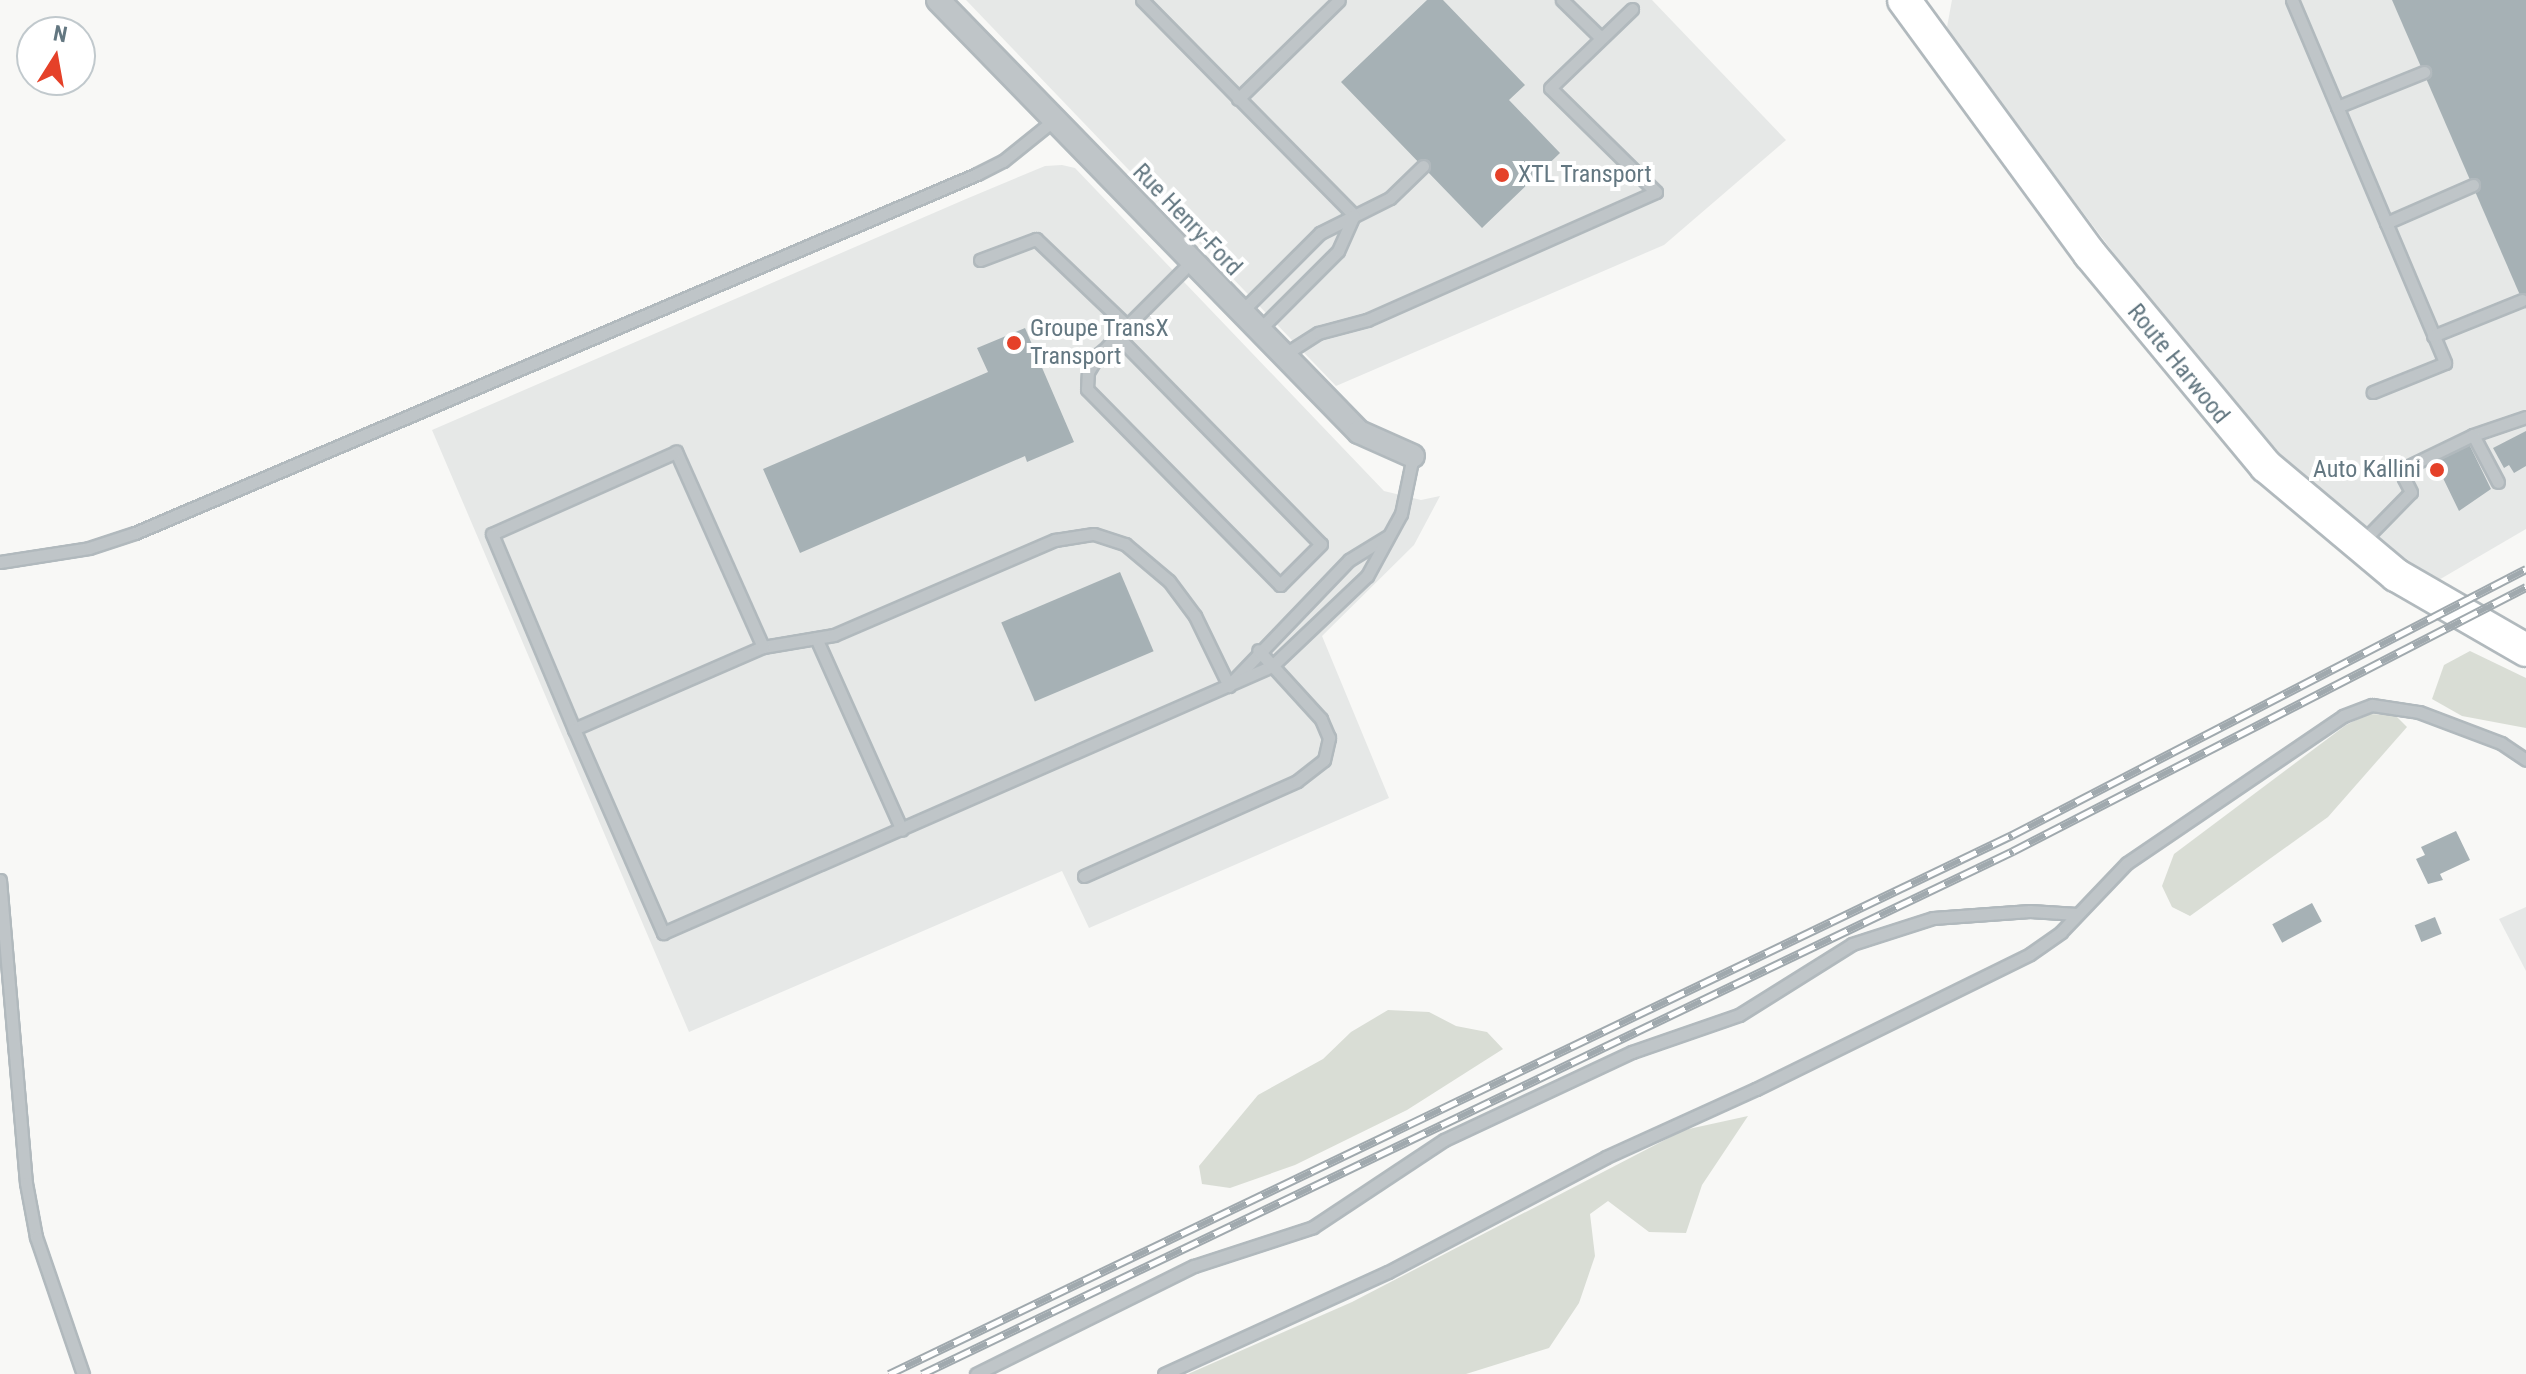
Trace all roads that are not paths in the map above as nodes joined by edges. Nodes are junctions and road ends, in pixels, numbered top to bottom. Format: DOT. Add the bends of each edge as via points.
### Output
graph roads {
  1 [pos="938,0"];
  2 [pos="1142,0"];
  3 [pos="1339,0"];
  4 [pos="1562,0"];
  5 [pos="1904,0"];
  6 [pos="2292,0"];
  7 [pos="1632,9"];
  8 [pos="1601,38"];
  9 [pos="2424,72"];
  10 [pos="1238,99"];
  11 [pos="2337,107"];
  12 [pos="1054,120"];
  13 [pos="1423,166"];
  14 [pos="2473,185"];
  15 [pos="1354,215"];
  16 [pos="2386,223"];
  17 [pos="980,260"];
  18 [pos="1191,262"];
  19 [pos="2522,300"];
  20 [pos="1240,313"];
  21 [pos="1127,326"];
  22 [pos="1258,332"];
  23 [pos="1117,336"];
  24 [pos="2433,336"];
  25 [pos="1281,356"];
  26 [pos="2373,392"];
  27 [pos="2526,417"];
  28 [pos="2473,435"];
  29 [pos="1413,456"];
  30 [pos="2498,482"];
  31 [pos="1389,535"];
  32 [pos="2358,547"];
  33 [pos="0,562"];
  34 [pos="816,638"];
  35 [pos="763,647"];
  36 [pos="1258,650"];
  37 [pos="2526,650"];
  38 [pos="1272,666"];
  39 [pos="1229,686"];
  40 [pos="574,729"];
  41 [pos="2526,760"];
  42 [pos="902,830"];
  43 [pos="1084,876"];
  44 [pos="0,880"];
  45 [pos="2077,914"];
  46 [pos="83,1374"];
  47 [pos="976,1374"];
  48 [pos="1164,1374"];
  1 -- 12 [label="street, Rue Henry-Ford"];
  2 -- 10 [label="lane"];
  3 -- 10 [label="lane"];
  4 -- 8 [label="lane"];
  5 -- 32 [label="main road, Route Harwood" via="2188,378 2266,466"];
  6 -- 11 [label="lane"];
  7 -- 8 [label="lane"];
  8 -- 25 [label="lane" via="1550,88 1656,192 1367,320 1318,333"];
  9 -- 11 [label="lane"];
  10 -- 15 [label="lane"];
  11 -- 16 [label="lane"];
  12 -- 18 [label="street, Rue Henry-Ford"];
  12 -- 33 [label="lane" via="1003,161 977,174 135,533 89,548"];
  13 -- 15 [label="lane" via="1390,198"];
  14 -- 16 [label="lane"];
  15 -- 20 [label="lane" via="1320,233"];
  15 -- 22 [label="lane" via="1338,251"];
  16 -- 24 [label="lane"];
  17 -- 21 [label="lane" via="1036,239"];
  18 -- 20 [label="street, Rue Henry-Ford"];
  18 -- 21 [label="lane"];
  19 -- 24 [label="lane"];
  20 -- 22 [label="street, Rue Henry-Ford"];
  21 -- 23 [label="lane"];
  22 -- 25 [label="street, Rue Henry-Ford"];
  23 -- 23 [label="lane" via="1088,372 1092,396 1280,585 1321,544"];
  24 -- 26 [label="lane" via="2445,363"];
  25 -- 29 [label="street, Rue Henry-Ford" via="1359,432"];
  27 -- 28 [label="lane"];
  28 -- 30 [label="lane"];
  28 -- 32 [label="lane" via="2407,467 2404,478 2411,492"];
  29 -- 31 [label="lane" via="1407,498"];
  31 -- 36 [label="lane" via="1349,560"];
  31 -- 38 [label="lane" via="1367,576"];
  32 -- 37 [label="main road, Route Harwood" via="2425,595"];
  34 -- 35 [label="lane"];
  34 -- 39 [label="lane" via="1055,540 1094,534 1125,544 1169,581 1195,616"];
  34 -- 42 [label="lane"];
  35 -- 40 [label="lane"];
  35 -- 40 [label="lane" via="676,452 492,534"];
  36 -- 38 [label="lane"];
  36 -- 39 [label="lane"];
  38 -- 39 [label="lane"];
  38 -- 43 [label="lane" via="1327,730 1328,750 1319,767"];
  39 -- 42 [label="lane"];
  40 -- 42 [label="lane" via="663,933"];
  41 -- 45 [label="lane" via="2501,743 2419,712 2384,705 2361,708 2147,848"];
  44 -- 46 [label="lane" via="26,1183 36,1237"];
  45 -- 47 [label="lane" via="2030,911 1933,918 1852,944 1739,1015 1641,1048 1444,1140 1313,1227 1194,1266"];
  45 -- 48 [label="lane" via="2030,954 1617,1151 1388,1272"];
}
